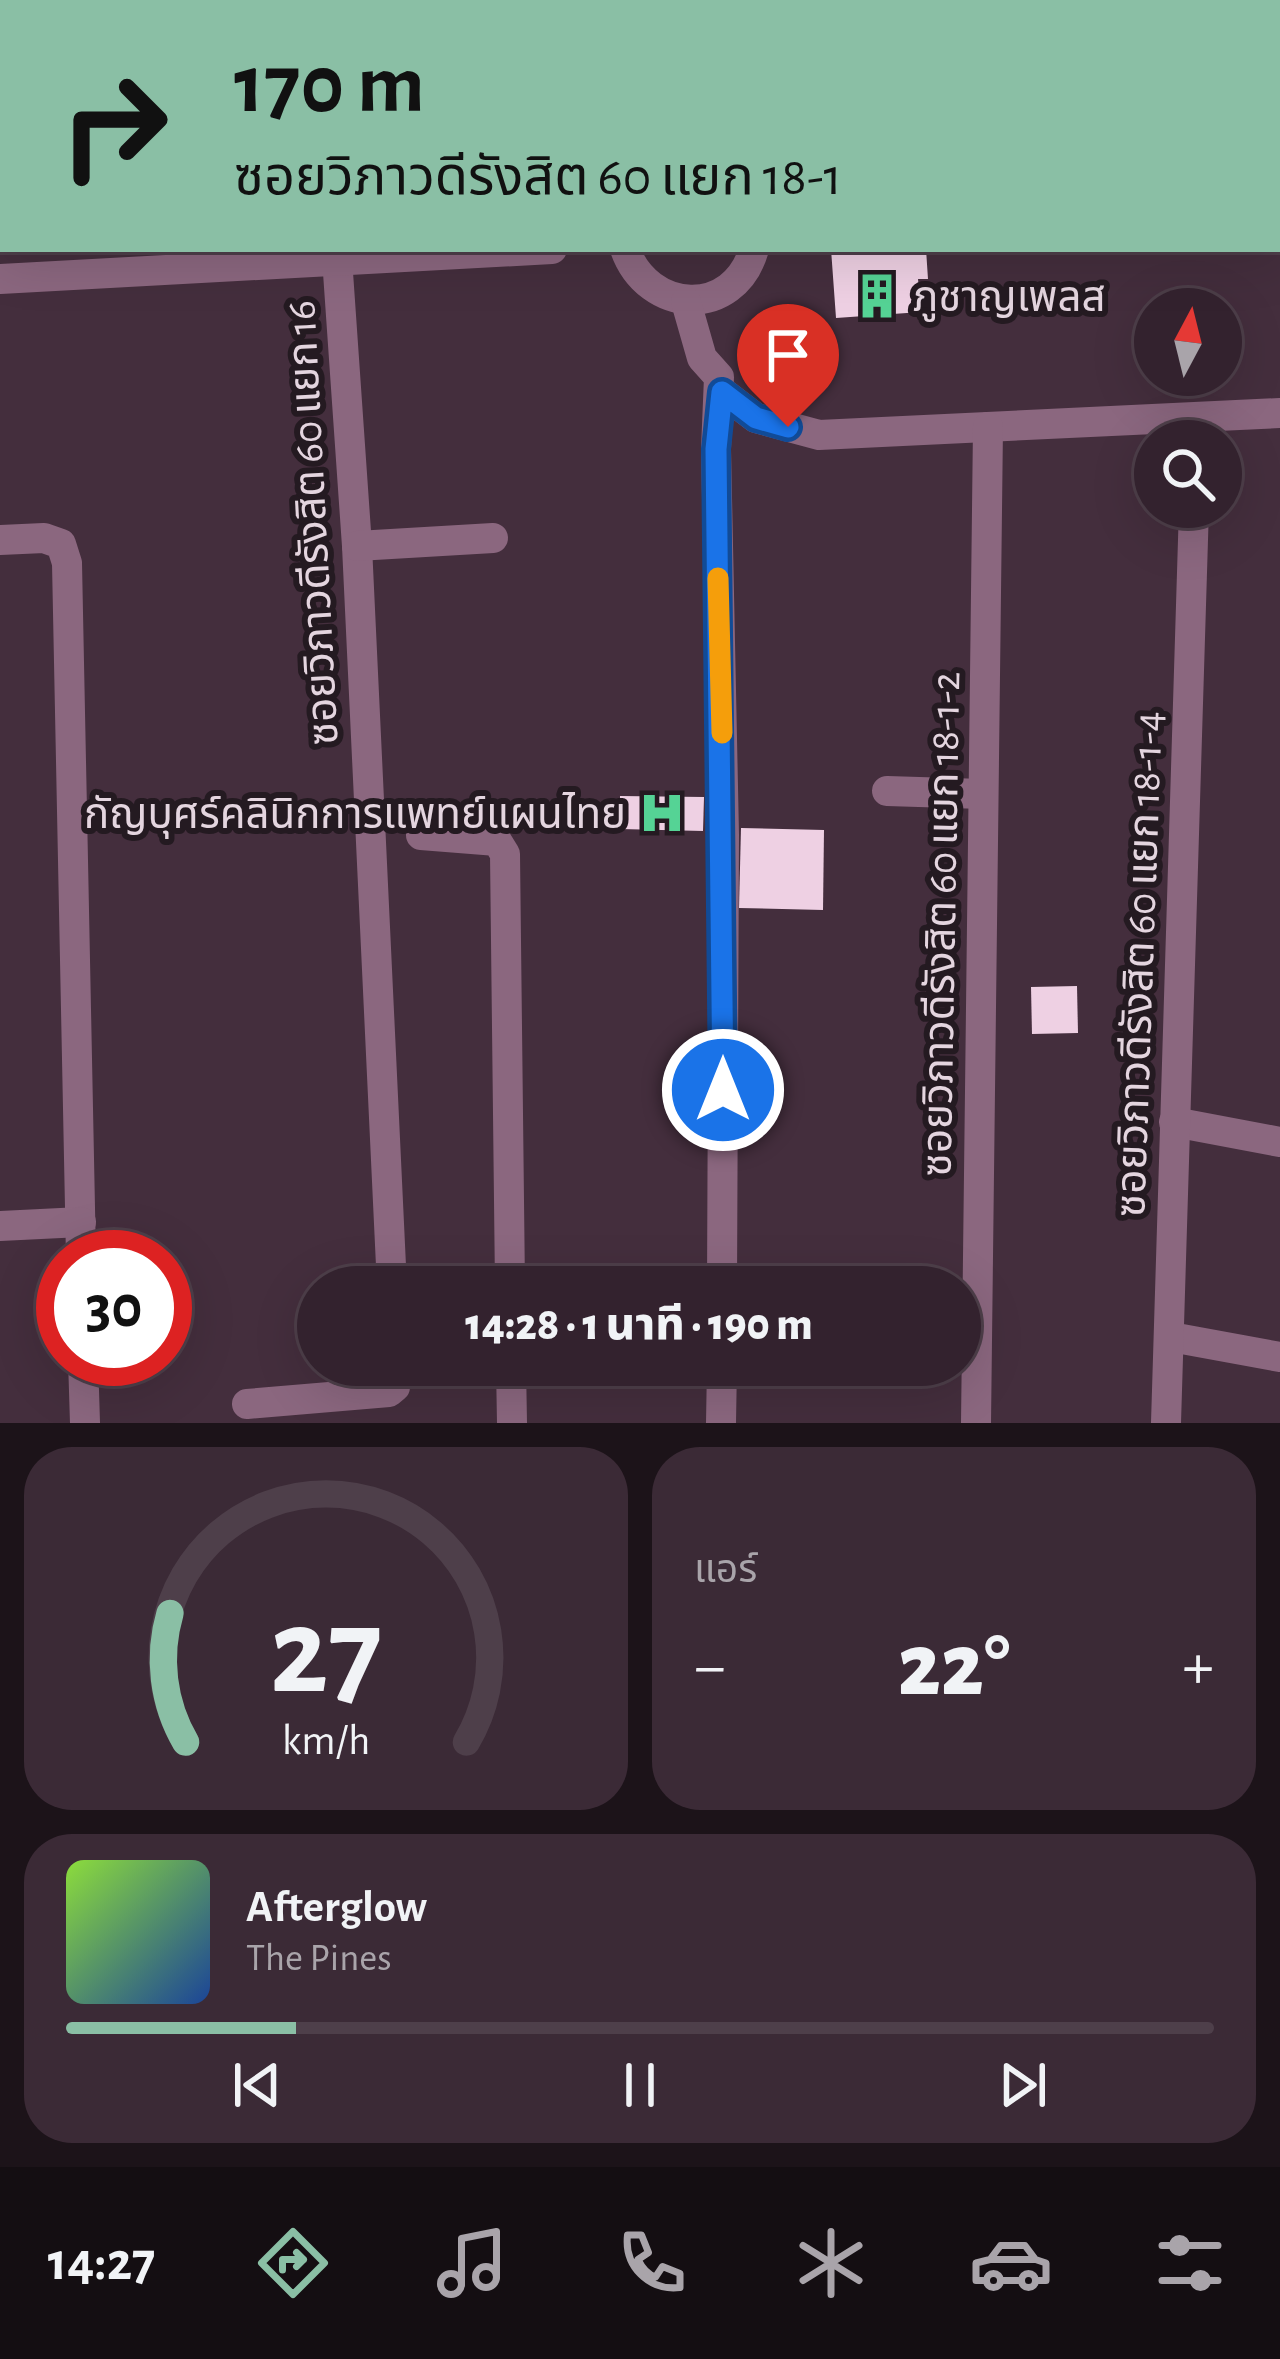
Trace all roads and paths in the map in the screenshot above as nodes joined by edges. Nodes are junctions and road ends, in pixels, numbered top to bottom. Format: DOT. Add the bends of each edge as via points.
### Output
graph roads {
  1 [pos="480,252"];
  2 [pos="627,252"];
  3 [pos="753,252"];
  4 [pos="337,258"];
  5 [pos="0,278"];
  6 [pos="686,302"];
  7 [pos="722,392"];
  8 [pos="1280,413"];
  9 [pos="1238,420"];
  10 [pos="988,427"];
  11 [pos="1134,427"];
  12 [pos="1193,528"];
  13 [pos="494,538"];
  14 [pos="0,540"];
  15 [pos="357,546"];
  16 [pos="887,791"];
  17 [pos="983,794"];
  18 [pos="421,835"];
  19 [pos="1174,1122"];
  20 [pos="1280,1142"];
  21 [pos="81,1222"];
  22 [pos="0,1226"];
  23 [pos="81,1230"];
  24 [pos="391,1266"];
  25 [pos="510,1266"];
  26 [pos="722,1266"];
  27 [pos="1171,1336"];
  28 [pos="1280,1357"];
  29 [pos="84,1386"];
  30 [pos="395,1386"];
  31 [pos="511,1386"];
  32 [pos="722,1386"];
  33 [pos="247,1404"];
  34 [pos="85,1423"];
  35 [pos="512,1423"];
  36 [pos="721,1423"];
  37 [pos="976,1423"];
  38 [pos="1166,1423"];
  1 -- 4 [label="street"];
  2 -- 6 [label="street" via="645,285"];
  3 -- 6 [label="street" via="724,292"];
  4 -- 5 [label="street"];
  4 -- 15 [label="street, ซอยวิภาวดีรังสิต 60 แยก 16"];
  6 -- 7 [label="street"];
  7 -- 10 [label="street" via="756,418 819,435"];
  7 -- 26 [label="street" via="716,449"];
  8 -- 9 [label="street"];
  10 -- 11 [label="street"];
  10 -- 17 [label="street, ซอยวิภาวดีรังสิต 60 แยก 18-1-2"];
  12 -- 19 [label="street, ซอยวิภาวดีรังสิต 60 แยก 18-1-4"];
  13 -- 15 [label="street"];
  14 -- 21 [label="street" via="62,544 67,563"];
  15 -- 24 [label="street, ซอยวิภาวดีรังสิต 60 แยก 16"];
  16 -- 17 [label="street"];
  17 -- 37 [label="street, ซอยวิภาวดีรังสิต 60 แยก 18-1-2"];
  18 -- 25 [label="street" via="484,836 505,854"];
  19 -- 20 [label="street"];
  19 -- 27 [label="street, ซอยวิภาวดีรังสิต 60 แยก 18-1-4"];
  21 -- 22 [label="street"];
  21 -- 23 [label="street"];
  27 -- 28 [label="street"];
  27 -- 38 [label="street, ซอยวิภาวดีรังสิต 60 แยก 18-1-4"];
  29 -- 34 [label="street"];
  30 -- 33 [label="street"];
  31 -- 35 [label="street"];
  32 -- 36 [label="street"];
}
